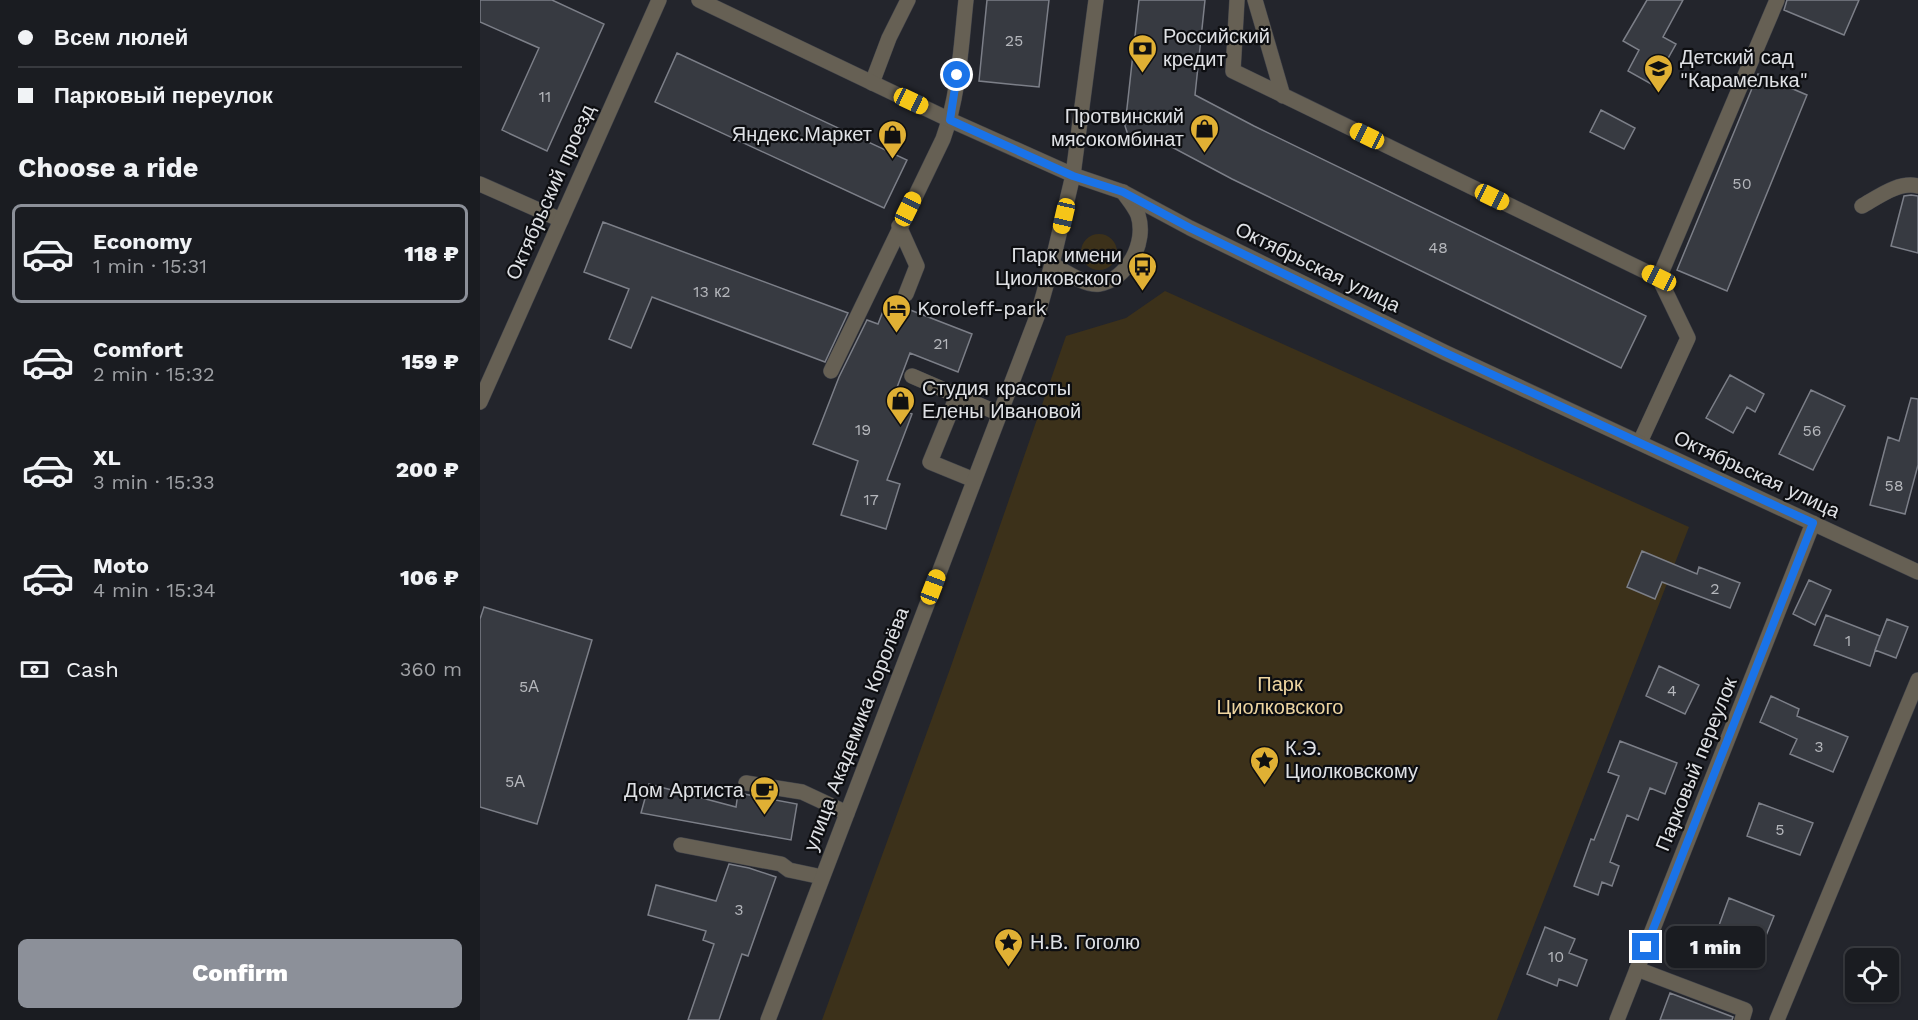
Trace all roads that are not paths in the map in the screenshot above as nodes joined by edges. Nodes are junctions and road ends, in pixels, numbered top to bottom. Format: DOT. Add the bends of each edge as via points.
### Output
graph roads {
  1 [pos="659,0"];
  2 [pos="699,0"];
  3 [pos="908,0"];
  4 [pos="966,0"];
  5 [pos="1096,0"];
  6 [pos="1237,0"];
  7 [pos="1256,0"];
  8 [pos="1777,0"];
  9 [pos="721,4"];
  10 [pos="872,83"];
  11 [pos="1283,96"];
  12 [pos="950,120"];
  13 [pos="1073,176"];
  14 [pos="480,184"];
  15 [pos="1918,186"];
  16 [pos="1123,192"];
  17 [pos="1862,206"];
  18 [pos="561,220"];
  19 [pos="899,226"];
  20 [pos="1052,264"];
  21 [pos="1659,278"];
  22 [pos="906,294"];
  23 [pos="831,371"];
  24 [pos="912,376"];
  25 [pos="481,395"];
  26 [pos="957,396"];
  27 [pos="1000,414"];
  28 [pos="1640,442"];
  29 [pos="974,480"];
  30 [pos="1813,523"];
  31 [pos="1918,571"];
  32 [pos="1918,680"];
  33 [pos="746,783"];
  34 [pos="847,813"];
  35 [pos="681,845"];
  36 [pos="822,877"];
  37 [pos="1637,969"];
  38 [pos="768,1020"];
  39 [pos="1617,1020"];
  40 [pos="1742,1020"];
  41 [pos="1777,1020"];
  1 -- 18 [label="street, Октябрьский проезд"];
  2 -- 9 [label="street, Октябрьская улица"];
  3 -- 10 [label="street"];
  4 -- 12 [label="street"];
  5 -- 13 [label="street, улица Академика Королёва"];
  6 -- 11 [label="street" via="1233,71"];
  7 -- 11 [label="street"];
  8 -- 21 [label="street"];
  9 -- 10 [label="street, Октябрьская улица"];
  10 -- 12 [label="street, Октябрьская улица"];
  11 -- 21 [label="street"];
  12 -- 13 [label="street, Октябрьская улица"];
  12 -- 19 [label="street"];
  13 -- 16 [label="street, Октябрьская улица"];
  13 -- 20 [label="street, улица Академика Королёва"];
  14 -- 18 [label="street"];
  15 -- 17 [label="street" via="1909,184"];
  16 -- 20 [label="street" via="1138,216 1140,239 1132,260 1116,276 1098,284 1074,278"];
  16 -- 28 [label="street, Октябрьская улица" via="1446,353"];
  18 -- 25 [label="street, Октябрьский проезд"];
  19 -- 22 [label="street" via="917,266"];
  19 -- 23 [label="street"];
  20 -- 27 [label="street, улица Академика Королёва" via="1038,314"];
  21 -- 28 [label="street" via="1688,338"];
  24 -- 26 [label="street"];
  26 -- 27 [label="street"];
  26 -- 29 [label="street" via="930,462"];
  27 -- 29 [label="street, улица Академика Королёва"];
  28 -- 30 [label="street, Октябрьская улица"];
  29 -- 34 [label="street, улица Академика Королёва"];
  30 -- 31 [label="street, Октябрьская улица"];
  30 -- 37 [label="street, Парковый переулок"];
  32 -- 41 [label="street"];
  33 -- 34 [label="street" via="802,792"];
  34 -- 36 [label="street, улица Академика Королёва"];
  35 -- 36 [label="street" via="781,864 789,870"];
  36 -- 38 [label="street, улица Академика Королёва"];
  37 -- 39 [label="street, Парковый переулок"];
  37 -- 40 [label="street" via="1745,1010"];
}
